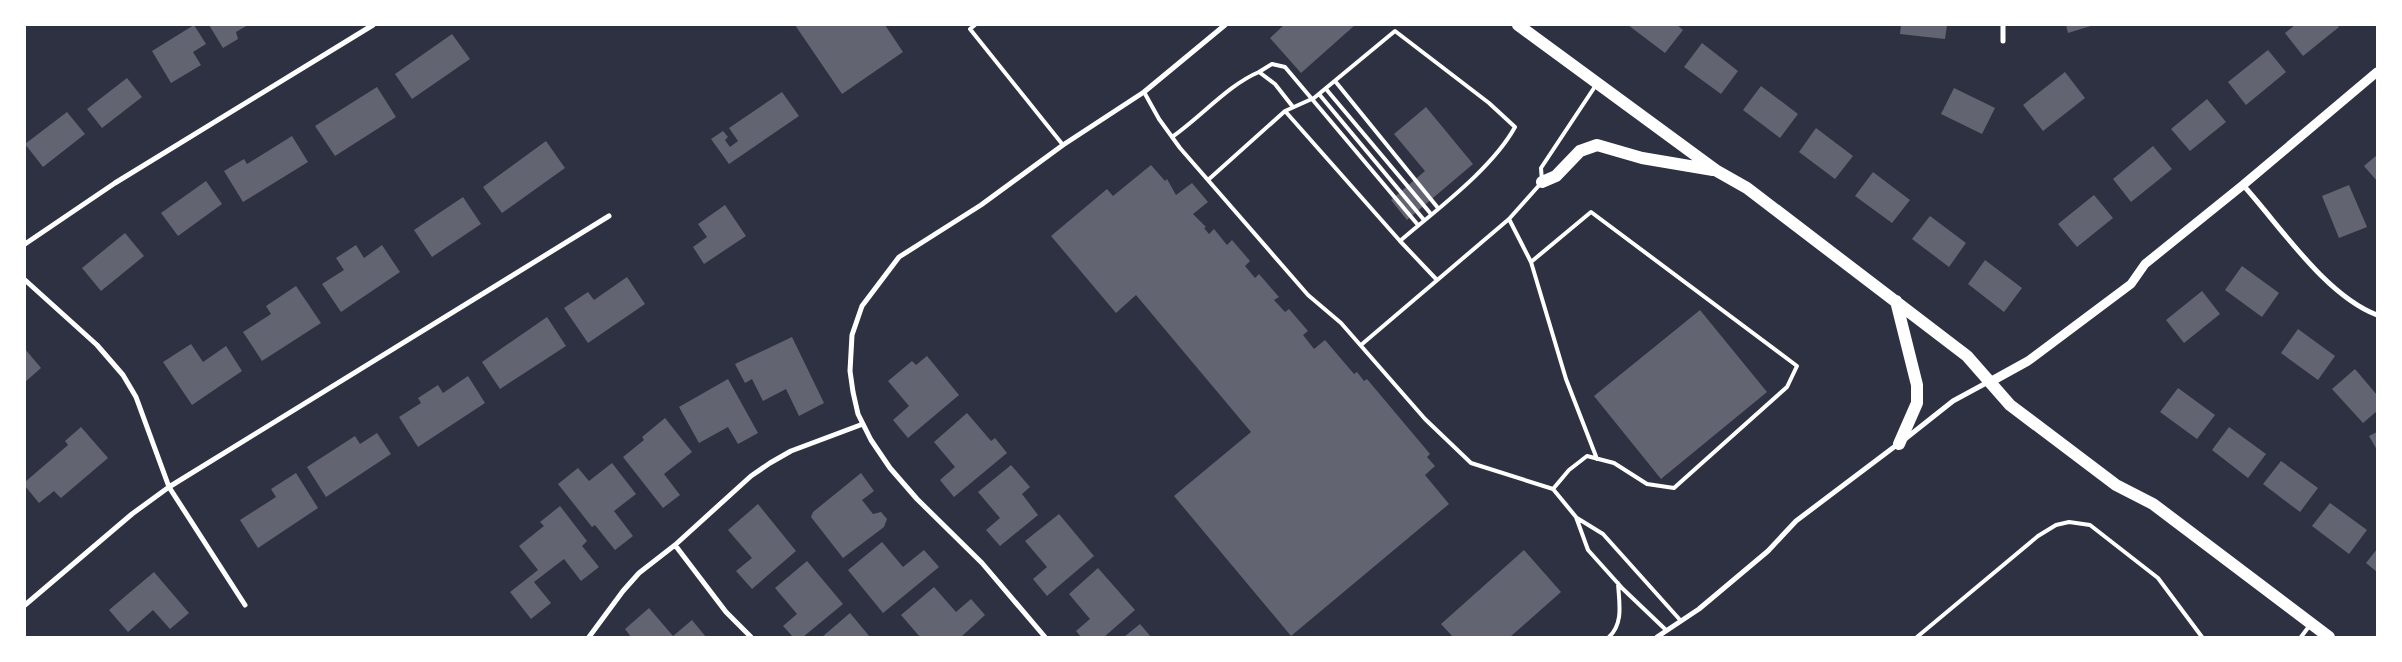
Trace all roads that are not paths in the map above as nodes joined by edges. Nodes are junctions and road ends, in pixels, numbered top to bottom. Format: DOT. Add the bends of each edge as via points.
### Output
graph roads {
  1 [pos="373,25"];
  2 [pos="966,25"];
  3 [pos="975,25"];
  4 [pos="1225,25"];
  5 [pos="1518,25"];
  6 [pos="2003,25"];
  7 [pos="970,29"];
  8 [pos="2003,41"];
  9 [pos="1259,72"];
  10 [pos="2377,72"];
  11 [pos="1335,81"];
  12 [pos="1597,84"];
  13 [pos="1326,89"];
  14 [pos="1144,92"];
  15 [pos="1320,94"];
  16 [pos="1314,98"];
  17 [pos="1293,107"];
  18 [pos="1285,111"];
  19 [pos="1172,137"];
  20 [pos="1063,145"];
  21 [pos="1717,171"];
  22 [pos="1208,180"];
  23 [pos="1542,182"];
  24 [pos="2243,185"];
  25 [pos="1438,208"];
  26 [pos="1431,214"];
  27 [pos="609,216"];
  28 [pos="1509,219"];
  29 [pos="1424,220"];
  30 [pos="1418,225"];
  31 [pos="1400,242"];
  32 [pos="25,244"];
  33 [pos="1531,262"];
  34 [pos="25,280"];
  35 [pos="1437,280"];
  36 [pos="1896,301"];
  37 [pos="2377,316"];
  38 [pos="1361,345"];
  39 [pos="1990,382"];
  40 [pos="863,424"];
  41 [pos="1899,444"];
  42 [pos="1597,459"];
  43 [pos="169,487"];
  44 [pos="1553,489"];
  45 [pos="1576,517"];
  46 [pos="675,544"];
  47 [pos="1618,583"];
  48 [pos="25,605"];
  49 [pos="244,605"];
  50 [pos="1682,620"];
  51 [pos="2311,623"];
  52 [pos="1666,630"];
  53 [pos="589,637"];
  54 [pos="751,637"];
  55 [pos="1045,637"];
  56 [pos="1609,637"];
  57 [pos="1657,637"];
  58 [pos="1917,637"];
  59 [pos="2202,637"];
  60 [pos="2301,637"];
  61 [pos="2329,637"];
  1 -- 32 [label="street" via="115,183"];
  2 -- 7 [label="lane"];
  3 -- 7 [label="lane"];
  4 -- 14 [label="street"];
  5 -- 12 [label="main road"];
  6 -- 8 [label="street"];
  7 -- 20 [label="lane"];
  9 -- 16 [label="lane" via="1272,64 1285,66"];
  9 -- 17 [label="lane" via="1275,84"];
  9 -- 19 [label="lane" via="1235,85"];
  10 -- 24 [label="street"];
  11 -- 13 [label="lane"];
  11 -- 25 [label="lane"];
  11 -- 25 [label="lane" via="1396,31 1515,127 1507,142 1484,167"];
  12 -- 21 [label="main road"];
  12 -- 23 [label="lane" via="1541,168"];
  13 -- 15 [label="lane"];
  13 -- 26 [label="lane"];
  14 -- 19 [label="lane"];
  14 -- 20 [label="street"];
  15 -- 16 [label="lane"];
  15 -- 29 [label="lane"];
  16 -- 17 [label="lane"];
  16 -- 30 [label="lane"];
  17 -- 18 [label="lane"];
  18 -- 22 [label="lane"];
  18 -- 31 [label="lane"];
  19 -- 22 [label="lane"];
  20 -- 40 [label="street" via="981,205 899,257 862,306 852,335 850,372 856,407"];
  21 -- 23 [label="main road" via="1642,158 1596,145 1580,151 1556,176"];
  21 -- 36 [label="main road" via="1746,188"];
  22 -- 38 [label="lane" via="1308,295"];
  23 -- 28 [label="lane"];
  24 -- 37 [label="street" via="2319,274 2342,296"];
  24 -- 39 [label="street" via="2145,264 2131,284 2028,361"];
  25 -- 26 [label="lane"];
  26 -- 29 [label="lane"];
  27 -- 43 [label="street"];
  28 -- 33 [label="lane"];
  28 -- 35 [label="lane"];
  29 -- 30 [label="lane"];
  30 -- 31 [label="lane"];
  31 -- 35 [label="lane"];
  33 -- 42 [label="lane" via="1566,379"];
  33 -- 42 [label="lane" via="1591,212 1797,366 1787,387 1674,488 1647,484 1614,463"];
  34 -- 43 [label="street" via="97,344 123,375 136,397"];
  35 -- 38 [label="lane"];
  36 -- 39 [label="main road" via="1967,356"];
  36 -- 41 [label="main road" via="1917,384 1917,403"];
  38 -- 44 [label="lane" via="1425,418 1471,463"];
  39 -- 41 [label="street" via="1953,401"];
  39 -- 51 [label="main road" via="2010,405 2116,486 2153,504"];
  40 -- 46 [label="street" via="791,451 770,463"];
  40 -- 55 [label="street" via="885,461 912,493 982,563"];
  41 -- 50 [label="street" via="1796,521 1768,551"];
  42 -- 44 [label="lane" via="1586,456 1568,470"];
  43 -- 48 [label="street" via="132,514"];
  43 -- 49 [label="street"];
  44 -- 45 [label="lane"];
  45 -- 47 [label="lane" via="1588,550"];
  45 -- 50 [label="lane" via="1604,534"];
  46 -- 53 [label="street" via="639,573"];
  46 -- 54 [label="street" via="726,612"];
  47 -- 52 [label="lane"];
  47 -- 56 [label="lane" via="1620,612 1616,630"];
  50 -- 52 [label="street"];
  51 -- 60 [label="lane"];
  51 -- 61 [label="main road"];
  52 -- 57 [label="street"];
  58 -- 59 [label="lane" via="2038,536 2056,525 2069,522 2090,525 2158,578"];
}
